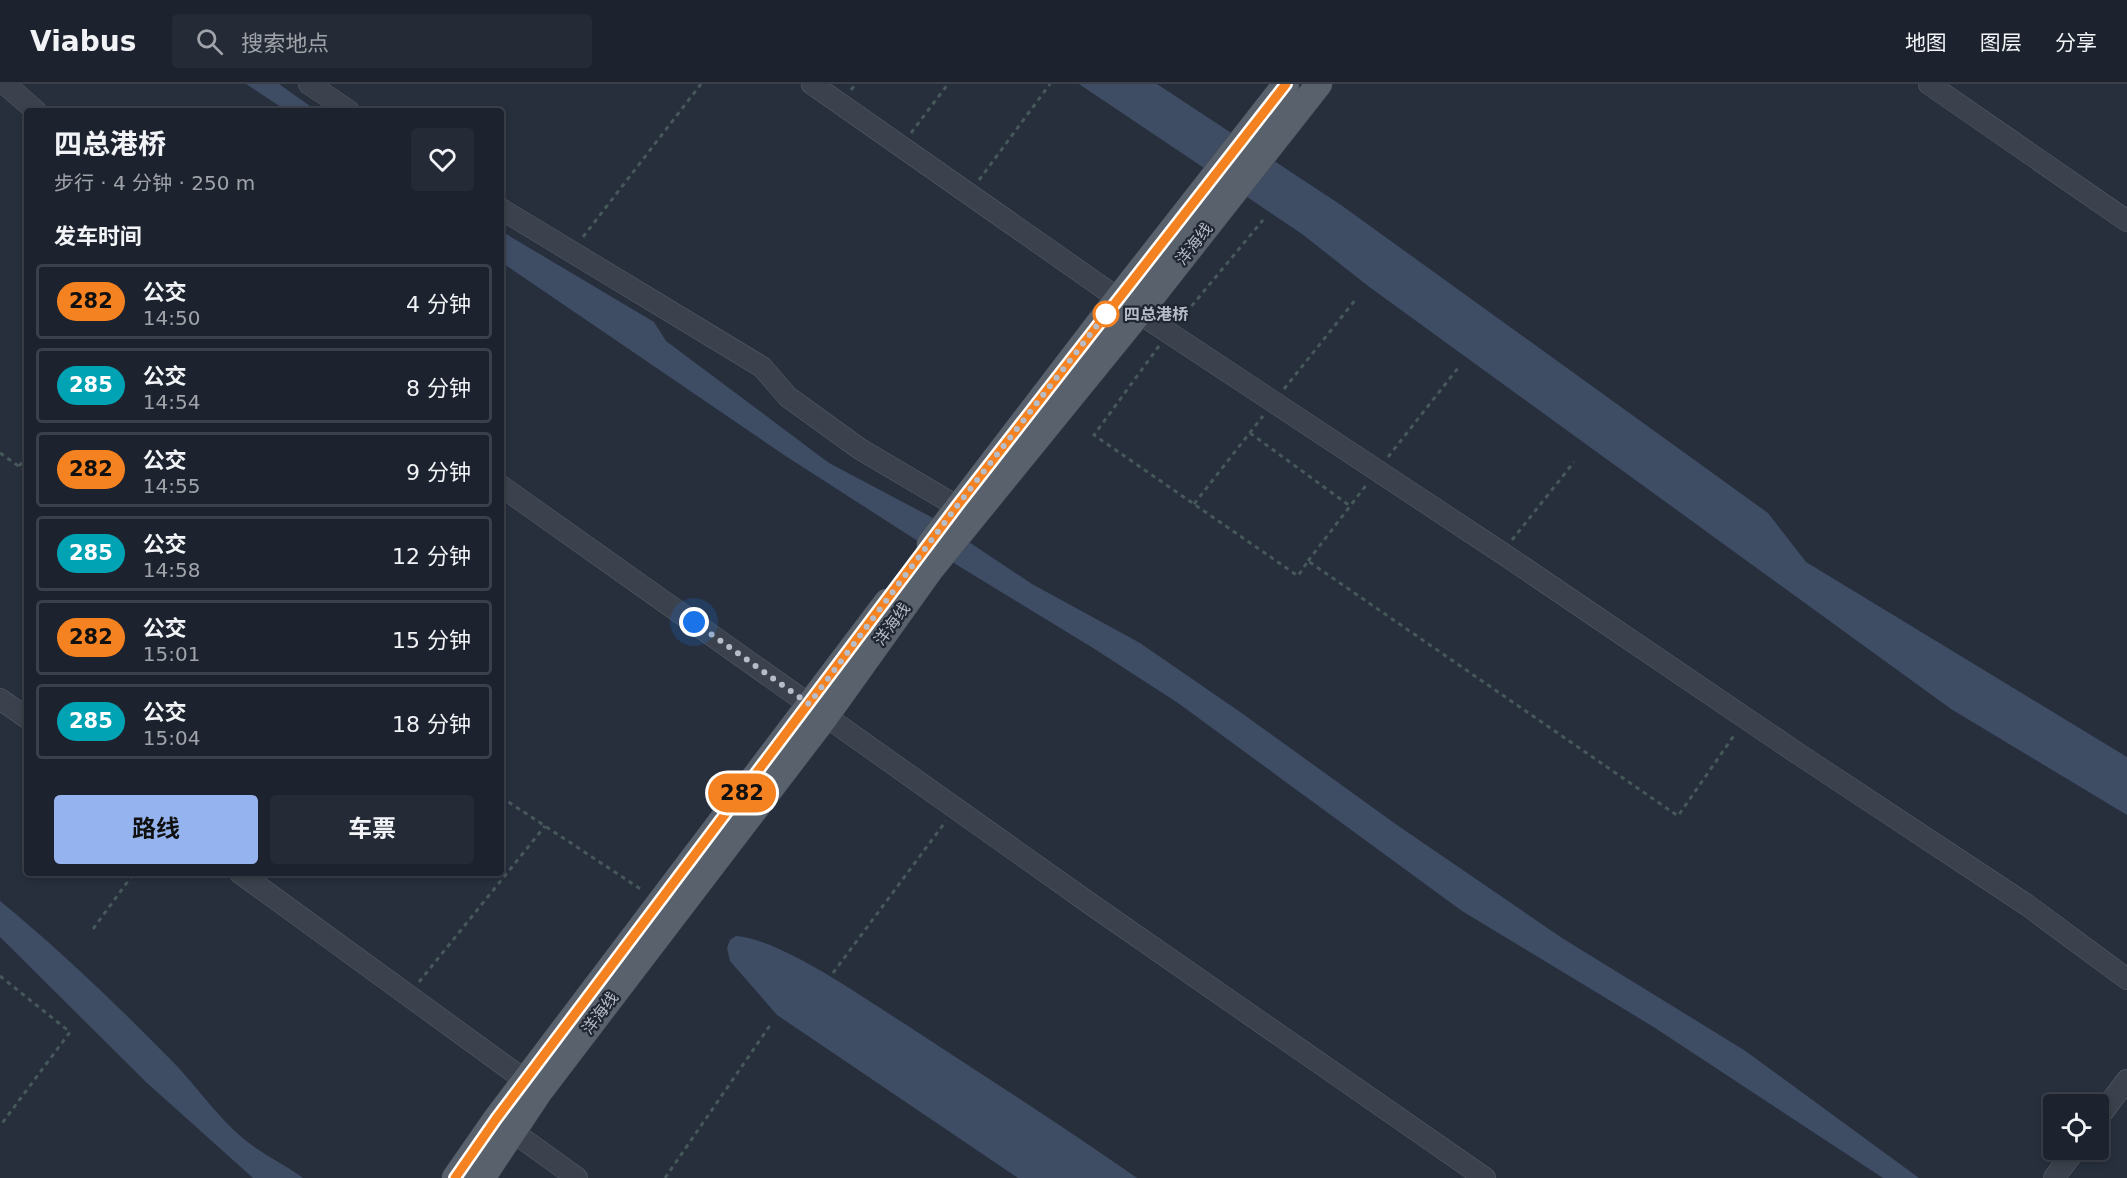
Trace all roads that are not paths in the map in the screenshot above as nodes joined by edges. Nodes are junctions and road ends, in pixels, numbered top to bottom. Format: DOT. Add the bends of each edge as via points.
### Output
graph roads {
  1 [pos="5,84"];
  2 [pos="309,84"];
  3 [pos="812,84"];
  4 [pos="1286,84"];
  5 [pos="1319,84"];
  6 [pos="1929,84"];
  7 [pos="33,108"];
  8 [pos="345,108"];
  9 [pos="504,211"];
  10 [pos="2127,221"];
  11 [pos="1118,298"];
  12 [pos="1139,313"];
  13 [pos="504,488"];
  14 [pos="961,516"];
  15 [pos="0,699"];
  16 [pos="818,710"];
  17 [pos="24,716"];
  18 [pos="244,876"];
  19 [pos="2127,979"];
  20 [pos="2127,1080"];
  21 [pos="533,1086"];
  22 [pos="2109,1104"];
  23 [pos="504,1125"];
  24 [pos="2068,1160"];
  25 [pos="455,1178"];
  26 [pos="482,1178"];
  27 [pos="578,1178"];
  28 [pos="1485,1178"];
  29 [pos="2054,1178"];
  1 -- 7 [label="street"];
  2 -- 8 [label="street"];
  3 -- 11 [label="street"];
  4 -- 11 [label="main road, 洋海线"];
  5 -- 12 [label="main road, 洋海线"];
  6 -- 10 [label="street"];
  9 -- 14 [label="street" via="762,367 788,397"];
  11 -- 12 [label="street"];
  11 -- 14 [label="main road, 洋海线"];
  12 -- 14 [label="main road, 洋海线"];
  12 -- 19 [label="street" via="2027,905"];
  13 -- 16 [label="street"];
  14 -- 16 [label="main road, 洋海线"];
  15 -- 17 [label="street"];
  16 -- 21 [label="main road, 洋海线"];
  16 -- 21 [label="main road, 洋海线" via="660,902"];
  16 -- 28 [label="street"];
  18 -- 21 [label="street"];
  20 -- 22 [label="street"];
  21 -- 23 [label="main road, 洋海线"];
  23 -- 25 [label="main road, 洋海线"];
  23 -- 26 [label="main road, 洋海线"];
  23 -- 27 [label="street"];
  24 -- 29 [label="street"];
}
